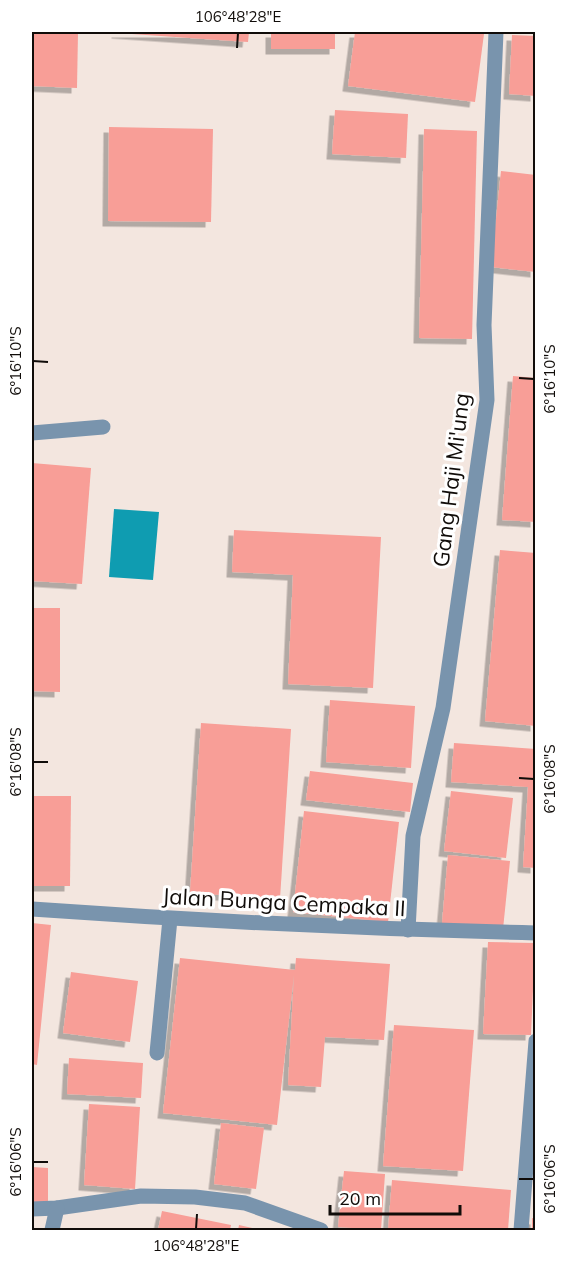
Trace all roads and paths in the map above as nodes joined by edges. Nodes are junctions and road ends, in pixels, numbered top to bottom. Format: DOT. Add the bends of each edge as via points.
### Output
graph roads {
  1 [pos="496,32"];
  2 [pos="103,427"];
  3 [pos="32,433"];
  4 [pos="32,909"];
  5 [pos="170,919"];
  6 [pos="408,930"];
  7 [pos="536,933"];
  8 [pos="536,1041"];
  9 [pos="157,1053"];
  10 [pos="57,1208"];
  11 [pos="32,1209"];
  12 [pos="52,1230"];
  13 [pos="321,1230"];
  14 [pos="521,1230"];
  1 -- 6 [label="street, Gang Haji Mi'ung" via="483,325 487,400 443,708 413,836"];
  2 -- 3 [label="street"];
  4 -- 5 [label="street, Jalan Bunga Cempaka II"];
  5 -- 6 [label="street, Jalan Bunga Cempaka II"];
  5 -- 9 [label="street"];
  6 -- 7 [label="street, Jalan Bunga Cempaka II"];
  8 -- 14 [label="street"];
  10 -- 11 [label="street"];
  10 -- 12 [label="street"];
  10 -- 13 [label="street" via="141,1196 195,1197 245,1203"];
}
